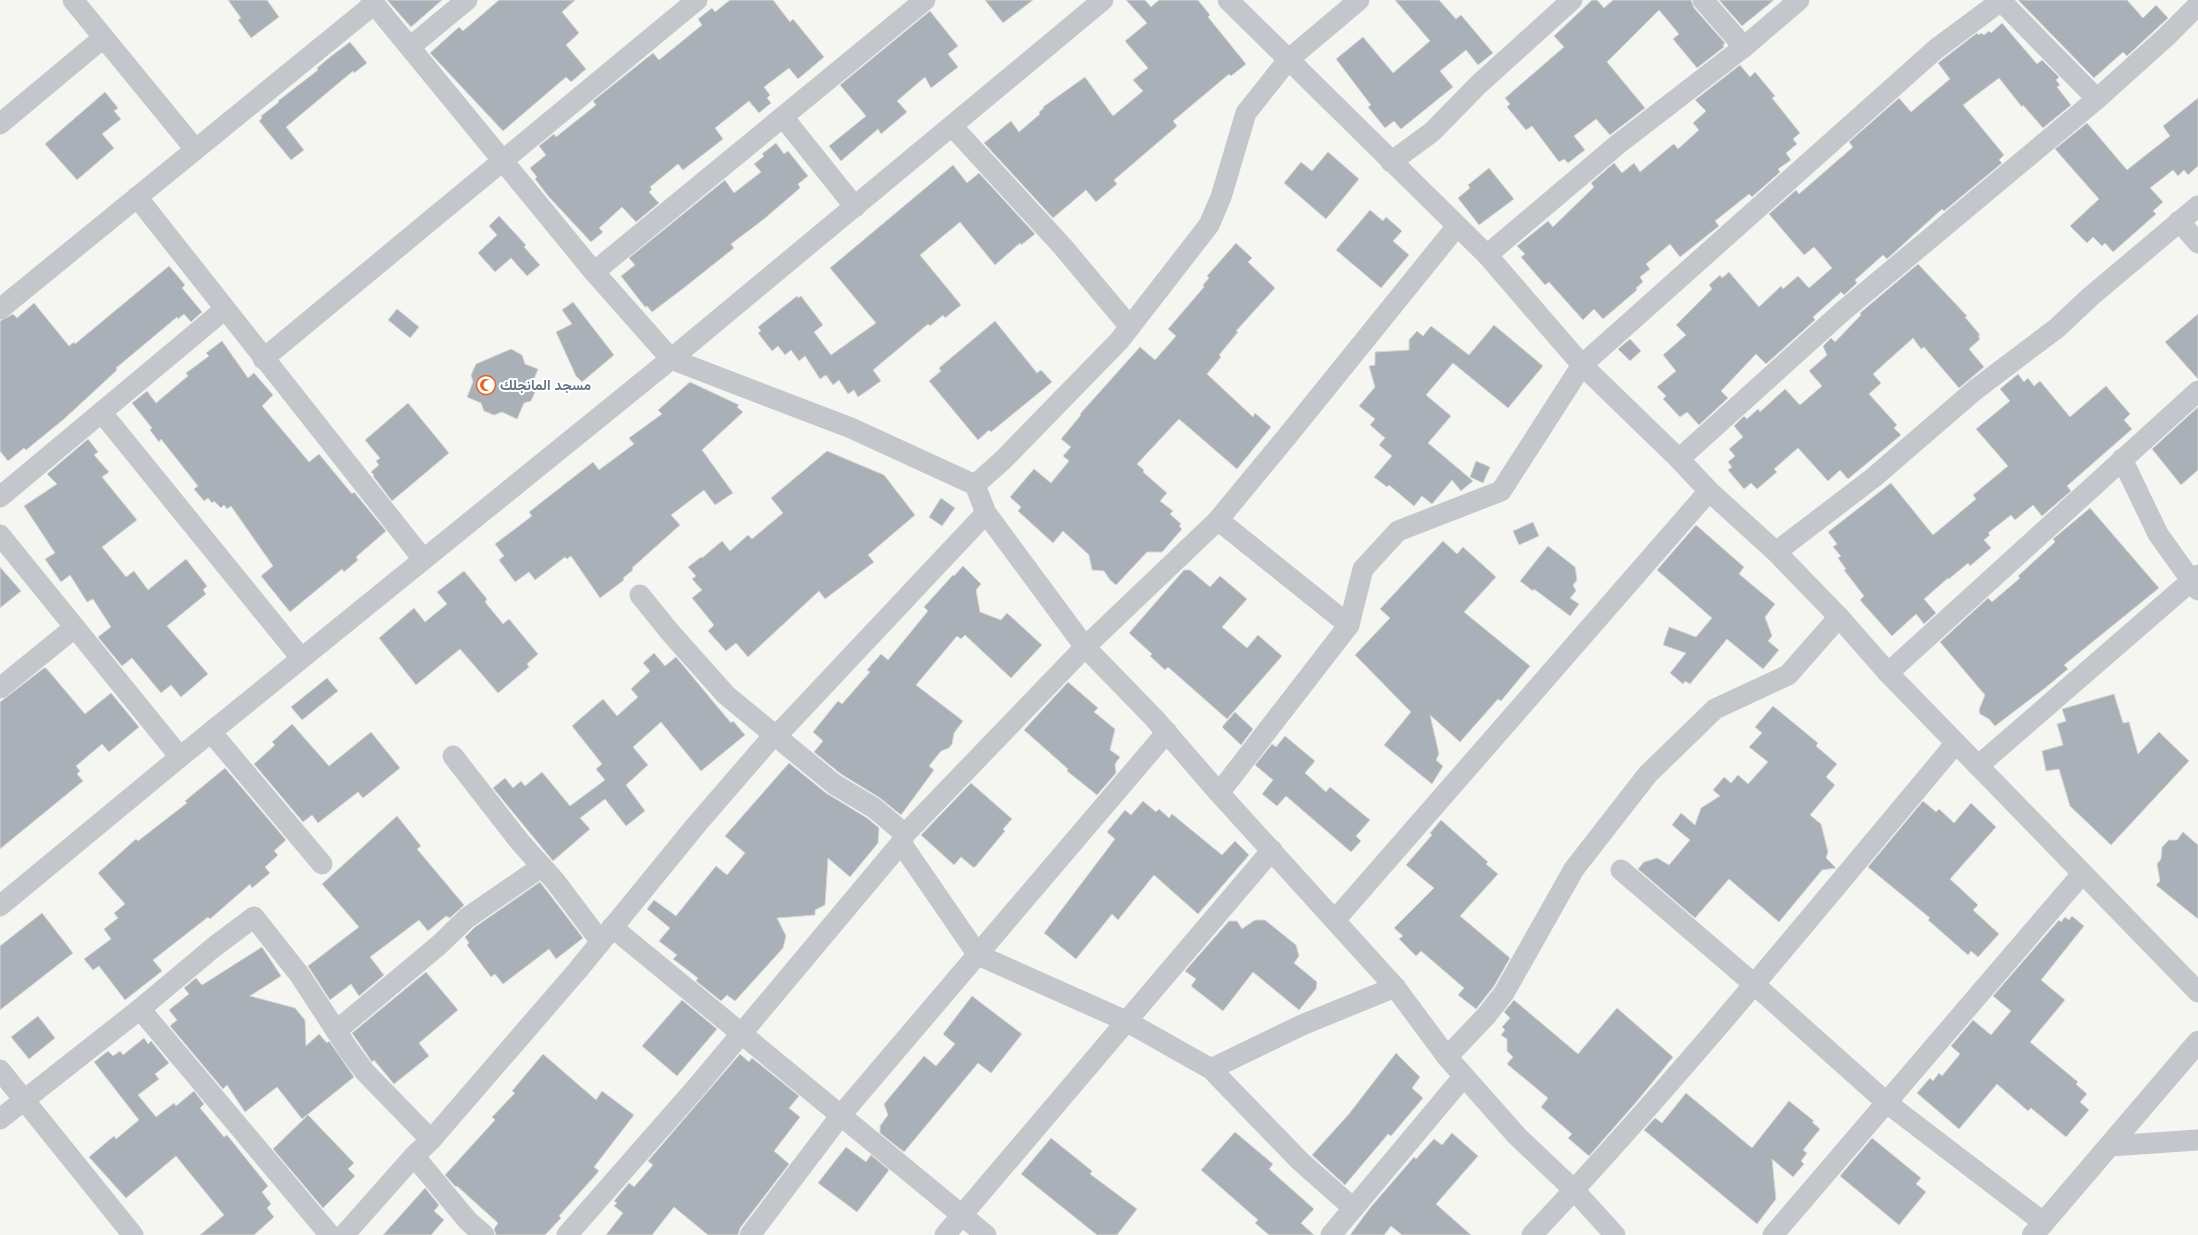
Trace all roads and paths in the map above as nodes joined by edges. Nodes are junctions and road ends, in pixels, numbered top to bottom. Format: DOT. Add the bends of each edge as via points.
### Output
graph roads {
  1 [pos="73,0"];
  2 [pos="467,0"];
  3 [pos="697,0"];
  4 [pos="925,0"];
  5 [pos="1103,0"];
  6 [pos="1228,0"];
  7 [pos="1359,0"];
  8 [pos="1572,0"];
  9 [pos="1703,0"];
  10 [pos="1799,0"];
  11 [pos="2002,1"];
  12 [pos="372,2"];
  13 [pos="2198,5"];
  14 [pos="103,38"];
  15 [pos="410,47"];
  16 [pos="1744,47"];
  17 [pos="1288,60"];
  18 [pos="2097,99"];
  19 [pos="783,117"];
  20 [pos="0,124"];
  21 [pos="952,126"];
  22 [pos="196,150"];
  23 [pos="502,160"];
  24 [pos="1391,162"];
  25 [pos="137,197"];
  26 [pos="2198,206"];
  27 [pos="855,207"];
  28 [pos="2179,221"];
  29 [pos="1456,226"];
  30 [pos="2198,243"];
  31 [pos="1487,255"];
  32 [pos="594,272"];
  33 [pos="224,309"];
  34 [pos="0,310"];
  35 [pos="1130,327"];
  36 [pos="263,359"];
  37 [pos="671,359"];
  38 [pos="1582,365"];
  39 [pos="2198,391"];
  40 [pos="102,413"];
  41 [pos="1679,459"];
  42 [pos="2122,459"];
  43 [pos="975,485"];
  44 [pos="1709,491"];
  45 [pos="0,498"];
  46 [pos="986,513"];
  47 [pos="1218,520"];
  48 [pos="0,535"];
  49 [pos="1776,552"];
  50 [pos="423,559"];
  51 [pos="2196,582"];
  52 [pos="640,595"];
  53 [pos="1839,617"];
  54 [pos="1349,625"];
  55 [pos="74,628"];
  56 [pos="1085,647"];
  57 [pos="301,658"];
  58 [pos="1888,673"];
  59 [pos="0,688"];
  60 [pos="211,732"];
  61 [pos="1167,732"];
  62 [pos="774,735"];
  63 [pos="1956,743"];
  64 [pos="453,756"];
  65 [pos="180,757"];
  66 [pos="1978,766"];
  67 [pos="1219,793"];
  68 [pos="903,839"];
  69 [pos="1272,850"];
  70 [pos="322,864"];
  71 [pos="541,867"];
  72 [pos="1621,870"];
  73 [pos="2082,874"];
  74 [pos="0,906"];
  75 [pos="1335,920"];
  76 [pos="607,934"];
  77 [pos="978,955"];
  78 [pos="1755,985"];
  79 [pos="1395,987"];
  80 [pos="2198,992"];
  81 [pos="140,1009"];
  82 [pos="1126,1021"];
  83 [pos="336,1031"];
  84 [pos="741,1034"];
  85 [pos="2198,1042"];
  86 [pos="1447,1057"];
  87 [pos="1210,1069"];
  88 [pos="0,1070"];
  89 [pos="1464,1076"];
  90 [pos="24,1100"];
  91 [pos="1887,1103"];
  92 [pos="841,1116"];
  93 [pos="0,1119"];
  94 [pos="431,1140"];
  95 [pos="2198,1140"];
  96 [pos="2110,1146"];
  97 [pos="414,1156"];
  98 [pos="1574,1190"];
  99 [pos="1353,1208"];
  100 [pos="962,1215"];
  101 [pos="2038,1229"];
  102 [pos="133,1235"];
  103 [pos="330,1235"];
  104 [pos="344,1235"];
  105 [pos="484,1235"];
  106 [pos="567,1235"];
  107 [pos="750,1235"];
  108 [pos="945,1235"];
  109 [pos="986,1235"];
  110 [pos="1331,1235"];
  111 [pos="1532,1235"];
  112 [pos="1615,1235"];
  113 [pos="1773,1235"];
  1 -- 14 [label="street"];
  2 -- 15 [label="street"];
  3 -- 23 [label="street"];
  4 -- 19 [label="street"];
  5 -- 21 [label="street"];
  6 -- 17 [label="street"];
  7 -- 17 [label="street"];
  8 -- 24 [label="street" via="1479,84 1432,132"];
  9 -- 16 [label="street"];
  10 -- 16 [label="street"];
  11 -- 18 [label="street"];
  11 -- 38 [label="street" via="1936,49"];
  12 -- 15 [label="street"];
  12 -- 22 [label="street"];
  13 -- 18 [label="street"];
  14 -- 20 [label="street"];
  14 -- 22 [label="street"];
  15 -- 23 [label="street"];
  16 -- 31 [label="street" via="1617,144"];
  17 -- 24 [label="street"];
  17 -- 35 [label="street" via="1246,113 1221,197 1209,225"];
  18 -- 41 [label="street" via="1844,311"];
  19 -- 27 [label="street"];
  19 -- 32 [label="street"];
  21 -- 27 [label="street"];
  21 -- 35 [label="street" via="1062,247"];
  22 -- 25 [label="street"];
  23 -- 32 [label="street"];
  23 -- 36 [label="street"];
  24 -- 29 [label="street"];
  25 -- 33 [label="street"];
  25 -- 34 [label="street"];
  26 -- 28 [label="street"];
  27 -- 37 [label="street"];
  28 -- 30 [label="street"];
  28 -- 49 [label="street" via="2057,328 1975,390 1873,478"];
  29 -- 31 [label="street"];
  29 -- 47 [label="street"];
  31 -- 38 [label="street"];
  32 -- 37 [label="street"];
  33 -- 36 [label="street"];
  33 -- 40 [label="street"];
  35 -- 43 [label="street" via="1009,454"];
  36 -- 50 [label="street"];
  37 -- 43 [label="street" via="851,428"];
  37 -- 50 [label="street"];
  38 -- 41 [label="street"];
  38 -- 54 [label="street" via="1501,491 1398,531 1363,569"];
  39 -- 42 [label="street"];
  40 -- 45 [label="street"];
  40 -- 57 [label="street"];
  41 -- 44 [label="street"];
  42 -- 51 [label="street" via="2158,534"];
  42 -- 58 [label="street"];
  43 -- 46 [label="street"];
  44 -- 49 [label="street"];
  44 -- 75 [label="street"];
  46 -- 56 [label="street"];
  46 -- 62 [label="street" via="782,730"];
  47 -- 54 [label="street"];
  47 -- 56 [label="street"];
  48 -- 55 [label="street"];
  49 -- 53 [label="street"];
  50 -- 57 [label="street"];
  51 -- 66 [label="street"];
  52 -- 62 [label="street" via="669,632 726,695"];
  53 -- 58 [label="street"];
  53 -- 86 [label="street" via="1788,675 1715,710 1648,774 1574,869 1504,993 1482,1021"];
  54 -- 67 [label="street"];
  55 -- 59 [label="street"];
  55 -- 65 [label="street"];
  56 -- 61 [label="street"];
  56 -- 68 [label="street"];
  57 -- 60 [label="street"];
  58 -- 63 [label="street"];
  60 -- 65 [label="street"];
  60 -- 70 [label="street"];
  61 -- 67 [label="street"];
  61 -- 77 [label="street"];
  62 -- 68 [label="street" via="834,784 874,808"];
  62 -- 76 [label="street"];
  63 -- 66 [label="street"];
  63 -- 78 [label="street"];
  64 -- 71 [label="street"];
  65 -- 74 [label="street"];
  66 -- 73 [label="street"];
  67 -- 69 [label="street"];
  68 -- 77 [label="street"];
  68 -- 84 [label="street"];
  69 -- 75 [label="street"];
  69 -- 82 [label="street"];
  71 -- 76 [label="street"];
  71 -- 83 [label="street" via="467,918"];
  72 -- 78 [label="street"];
  73 -- 80 [label="street"];
  73 -- 91 [label="street"];
  75 -- 79 [label="street"];
  76 -- 84 [label="street"];
  76 -- 94 [label="street"];
  77 -- 82 [label="street"];
  77 -- 92 [label="street"];
  78 -- 91 [label="street"];
  78 -- 98 [label="street"];
  79 -- 86 [label="street"];
  79 -- 87 [label="street" via="1302,1025"];
  81 -- 83 [label="street" via="254,917 299,974"];
  81 -- 90 [label="street"];
  81 -- 103 [label="street"];
  82 -- 87 [label="street"];
  82 -- 100 [label="street"];
  83 -- 94 [label="street" via="365,1072"];
  84 -- 92 [label="street"];
  84 -- 106 [label="street"];
  85 -- 96 [label="street"];
  86 -- 89 [label="street"];
  87 -- 99 [label="street" via="1300,1161"];
  88 -- 90 [label="street"];
  89 -- 98 [label="street" via="1517,1136"];
  89 -- 99 [label="street"];
  90 -- 93 [label="street"];
  90 -- 102 [label="street"];
  91 -- 101 [label="street"];
  91 -- 113 [label="street"];
  92 -- 100 [label="street"];
  92 -- 107 [label="street"];
  94 -- 97 [label="street"];
  95 -- 96 [label="street"];
  96 -- 101 [label="street"];
  97 -- 104 [label="street"];
  97 -- 105 [label="street" via="468,1221"];
  98 -- 111 [label="street"];
  98 -- 112 [label="street"];
  99 -- 110 [label="street"];
  100 -- 108 [label="street"];
  100 -- 109 [label="street"];
}
